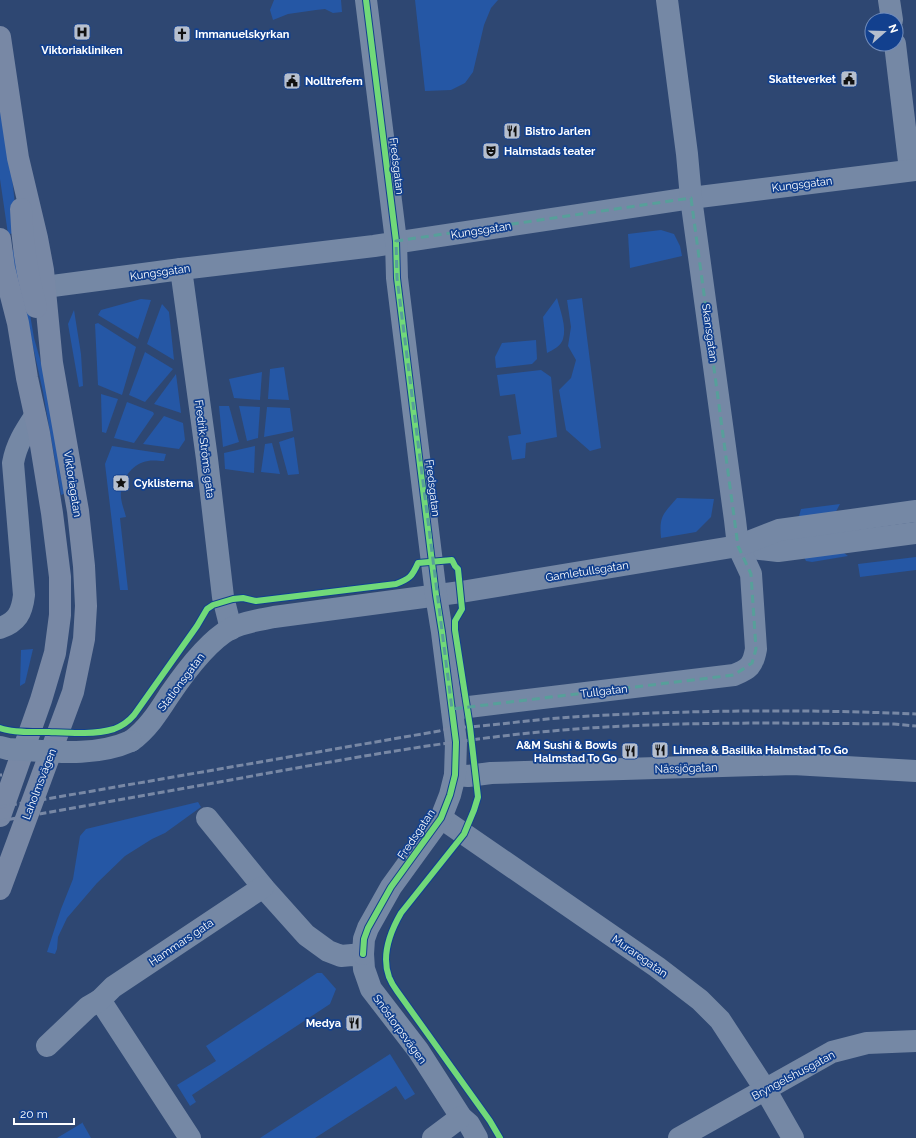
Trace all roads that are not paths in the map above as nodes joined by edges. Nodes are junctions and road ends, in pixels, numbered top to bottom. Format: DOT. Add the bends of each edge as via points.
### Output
graph roads {
  1 [pos="366,0"];
  2 [pos="667,0"];
  3 [pos="889,0"];
  4 [pos="891,12"];
  5 [pos="0,37"];
  6 [pos="896,52"];
  7 [pos="18,158"];
  8 [pos="913,170"];
  9 [pos="691,198"];
  10 [pos="0,239"];
  11 [pos="396,241"];
  12 [pos="181,269"];
  13 [pos="45,287"];
  14 [pos="0,304"];
  15 [pos="52,364"];
  16 [pos="27,378"];
  17 [pos="35,416"];
  18 [pos="916,511"];
  19 [pos="916,533"];
  20 [pos="738,546"];
  21 [pos="436,595"];
  22 [pos="86,606"];
  23 [pos="5,626"];
  24 [pos="231,629"];
  25 [pos="752,664"];
  26 [pos="452,709"];
  27 [pos="0,747"];
  28 [pos="916,771"];
  29 [pos="455,774"];
  30 [pos="0,816"];
  31 [pos="207,818"];
  32 [pos="441,818"];
  33 [pos="263,887"];
  34 [pos="0,889"];
  35 [pos="363,954"];
  36 [pos="100,1000"];
  37 [pos="916,1041"];
  38 [pos="47,1046"];
  39 [pos="765,1090"];
  40 [pos="461,1117"];
  41 [pos="190,1138"];
  42 [pos="433,1138"];
  43 [pos="477,1138"];
  44 [pos="679,1138"];
  45 [pos="793,1138"];
  1 -- 11 [label="street, Fredsgatan"];
  2 -- 9 [label="street, Skansgatan"];
  3 -- 4 [label="street"];
  5 -- 7 [label="highway, Viktoriagatan"];
  6 -- 8 [label="street"];
  7 -- 13 [label="highway, Viktoriagatan" via="37,238"];
  7 -- 15 [label="highway, Viktoriagatan" via="22,240 30,288"];
  8 -- 9 [label="street, Kungsgatan"];
  9 -- 11 [label="street, Kungsgatan"];
  9 -- 20 [label="street, Skansgatan"];
  10 -- 16 [label="highway"];
  11 -- 12 [label="street, Kungsgatan" via="366,247"];
  11 -- 21 [label="street, Fredsgatan" via="397,278"];
  12 -- 13 [label="street, Kungsgatan"];
  12 -- 24 [label="street, Fredrik Ströms gata" via="223,597"];
  13 -- 15 [label="highway, Viktoriagatan"];
  14 -- 16 [label="highway"];
  15 -- 22 [label="highway, Viktoriagatan" via="78,511"];
  16 -- 17 [label="highway"];
  17 -- 23 [label="street" via="20,440 13,463 24,595 18,615"];
  17 -- 30 [label="highway" via="56,542 60,577 60,615 55,654"];
  18 -- 20 [label="street, Gamletullsgatan" via="779,530"];
  19 -- 20 [label="street, Gamletullsgatan" via="778,551"];
  20 -- 21 [label="street, Gamletullsgatan"];
  20 -- 25 [label="street, Skansgatan" via="751,574 756,649"];
  21 -- 24 [label="street, Stationsgatan" via="274,617"];
  21 -- 26 [label="street, Fredsgatan"];
  22 -- 34 [label="highway, Laholmsvägen" via="84,639 73,692"];
  24 -- 27 [label="street, Stationsgatan, bridge" via="218,637 194,661 156,716 131,741 98,751 68,752"];
  25 -- 26 [label="street, Tullgatan" via="734,675"];
  26 -- 29 [label="street, Fredsgatan" via="456,742"];
  28 -- 29 [label="street, Nässjögatan" via="793,764 491,773 468,776"];
  29 -- 32 [label="street, Fredsgatan"];
  31 -- 33 [label="street"];
  32 -- 35 [label="street, Fredsgatan" via="391,887 374,916 366,934"];
  32 -- 39 [label="street, Muraregatan" via="657,967 700,1000 720,1020"];
  33 -- 35 [label="street" via="306,935 322,947 341,956"];
  33 -- 36 [label="street, Hammars gata" via="113,987"];
  35 -- 40 [label="street, Snöstorpsvägen" via="364,969 371,989 418,1050"];
  36 -- 38 [label="street, Hammars gata" via="88,1007"];
  36 -- 41 [label="street"];
  37 -- 39 [label="street, Bryngelshusgatan" via="867,1043 832,1052"];
  39 -- 44 [label="street, Bryngelshusgatan"];
  39 -- 45 [label="street, Muraregatan"];
  40 -- 42 [label="street"];
  40 -- 43 [label="street, Snöstorpsvägen" via="469,1124"];
}
